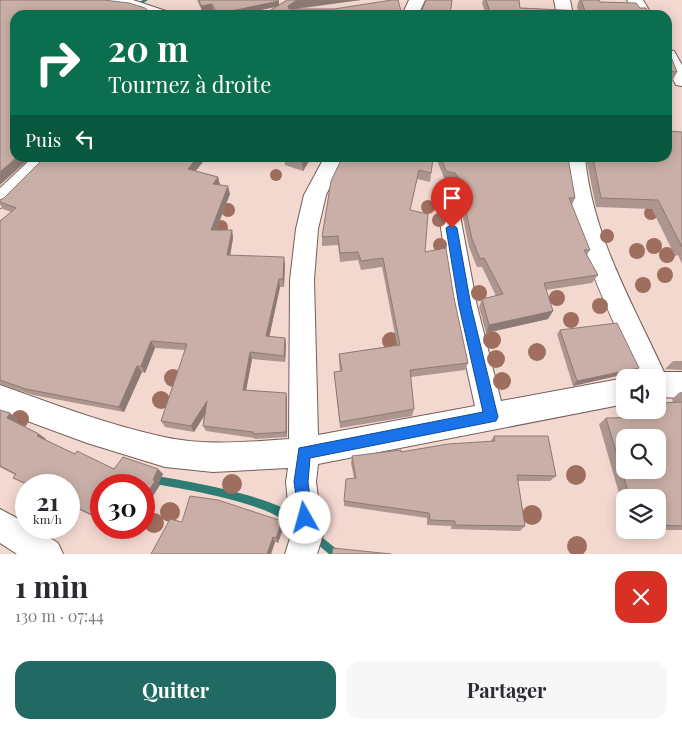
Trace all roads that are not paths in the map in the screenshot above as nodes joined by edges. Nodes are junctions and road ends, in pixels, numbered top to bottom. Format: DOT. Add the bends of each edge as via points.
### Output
graph roads {
  1 [pos="95,0"];
  2 [pos="150,10"];
  3 [pos="672,62"];
  4 [pos="682,81"];
  5 [pos="40,162"];
  6 [pos="332,162"];
  7 [pos="575,162"];
  8 [pos="445,189"];
  9 [pos="0,200"];
  10 [pos="649,369"];
  11 [pos="682,384"];
  12 [pos="666,385"];
  13 [pos="616,393"];
  14 [pos="0,398"];
  15 [pos="491,417"];
  16 [pos="304,452"];
  17 [pos="0,526"];
  18 [pos="304,545"];
  19 [pos="47,554"];
  1 -- 2 [label="street" via="127,2"];
  3 -- 4 [label="street"];
  5 -- 9 [label="street"];
  6 -- 16 [label="street" via="316,195 306,238 302,280"];
  7 -- 10 [label="street" via="581,204 602,265"];
  8 -- 15 [label="street" via="465,306"];
  11 -- 12 [label="street"];
  13 -- 15 [label="street"];
  14 -- 16 [label="street" via="165,452 213,457"];
  15 -- 16 [label="street"];
  16 -- 18 [label="street" via="301,482"];
  17 -- 19 [label="street"];
}
